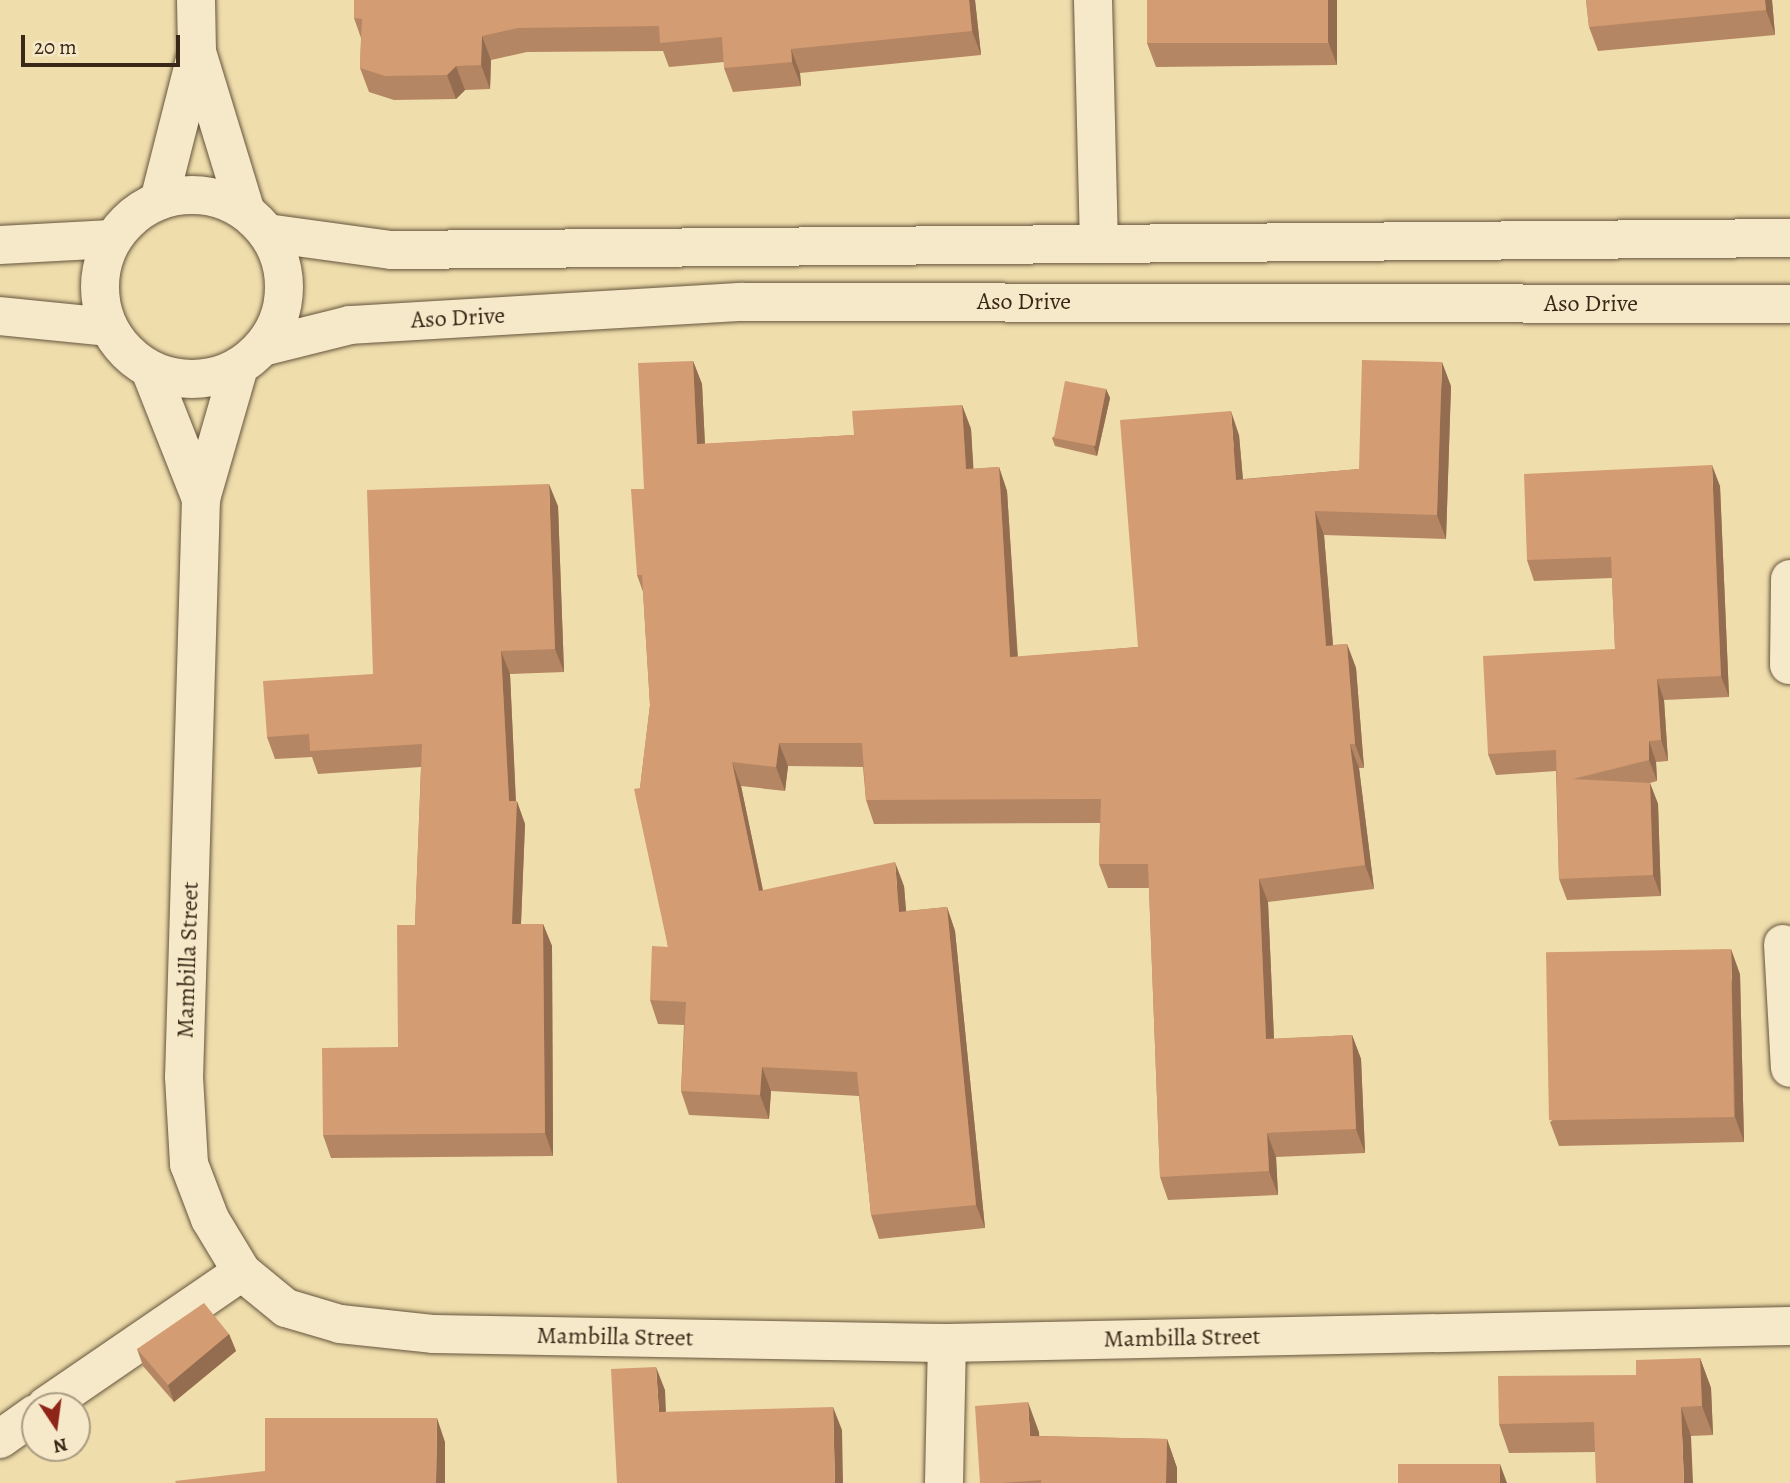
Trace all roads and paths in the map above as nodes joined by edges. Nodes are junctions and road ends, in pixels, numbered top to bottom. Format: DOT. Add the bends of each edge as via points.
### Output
graph roads {
  1 [pos="196,0"];
  2 [pos="1093,0"];
  3 [pos="197,52"];
  4 [pos="159,201"];
  5 [pos="257,222"];
  6 [pos="1790,238"];
  7 [pos="112,239"];
  8 [pos="1099,244"];
  9 [pos="0,245"];
  10 [pos="1790,304"];
  11 [pos="0,316"];
  12 [pos="108,327"];
  13 [pos="251,357"];
  14 [pos="150,370"];
  15 [pos="201,499"];
  16 [pos="1790,579"];
  17 [pos="1789,665"];
  18 [pos="1783,944"];
  19 [pos="1790,1068"];
  20 [pos="243,1272"];
  21 [pos="1790,1326"];
  22 [pos="947,1343"];
  23 [pos="67,1392"];
  24 [pos="21,1424"];
  25 [pos="0,1439"];
  26 [pos="944,1483"];
  1 -- 3 [label="street"];
  2 -- 8 [label="street"];
  3 -- 4 [label="street"];
  3 -- 5 [label="street"];
  4 -- 5 [label="street" via="188,194"];
  4 -- 7 [label="street"];
  5 -- 8 [label="street" via="391,250"];
  5 -- 13 [label="street" via="285,291 279,321"];
  6 -- 8 [label="street"];
  7 -- 9 [label="street"];
  7 -- 12 [label="street" via="99,298"];
  10 -- 13 [label="street, Aso Drive" via="740,302 350,325"];
  11 -- 12 [label="street"];
  12 -- 14 [label="street" via="125,352"];
  13 -- 14 [label="street" via="210,378"];
  13 -- 15 [label="street"];
  14 -- 15 [label="street"];
  15 -- 20 [label="street, Mambilla Street" via="184,1077 189,1164 210,1219"];
  16 -- 17 [label="street"];
  18 -- 19 [label="street"];
  20 -- 22 [label="street, Mambilla Street" via="286,1308 340,1324 434,1334"];
  20 -- 23 [label="street"];
  21 -- 22 [label="street, Mambilla Street"];
  22 -- 26 [label="street"];
  24 -- 25 [label="street"];
}
